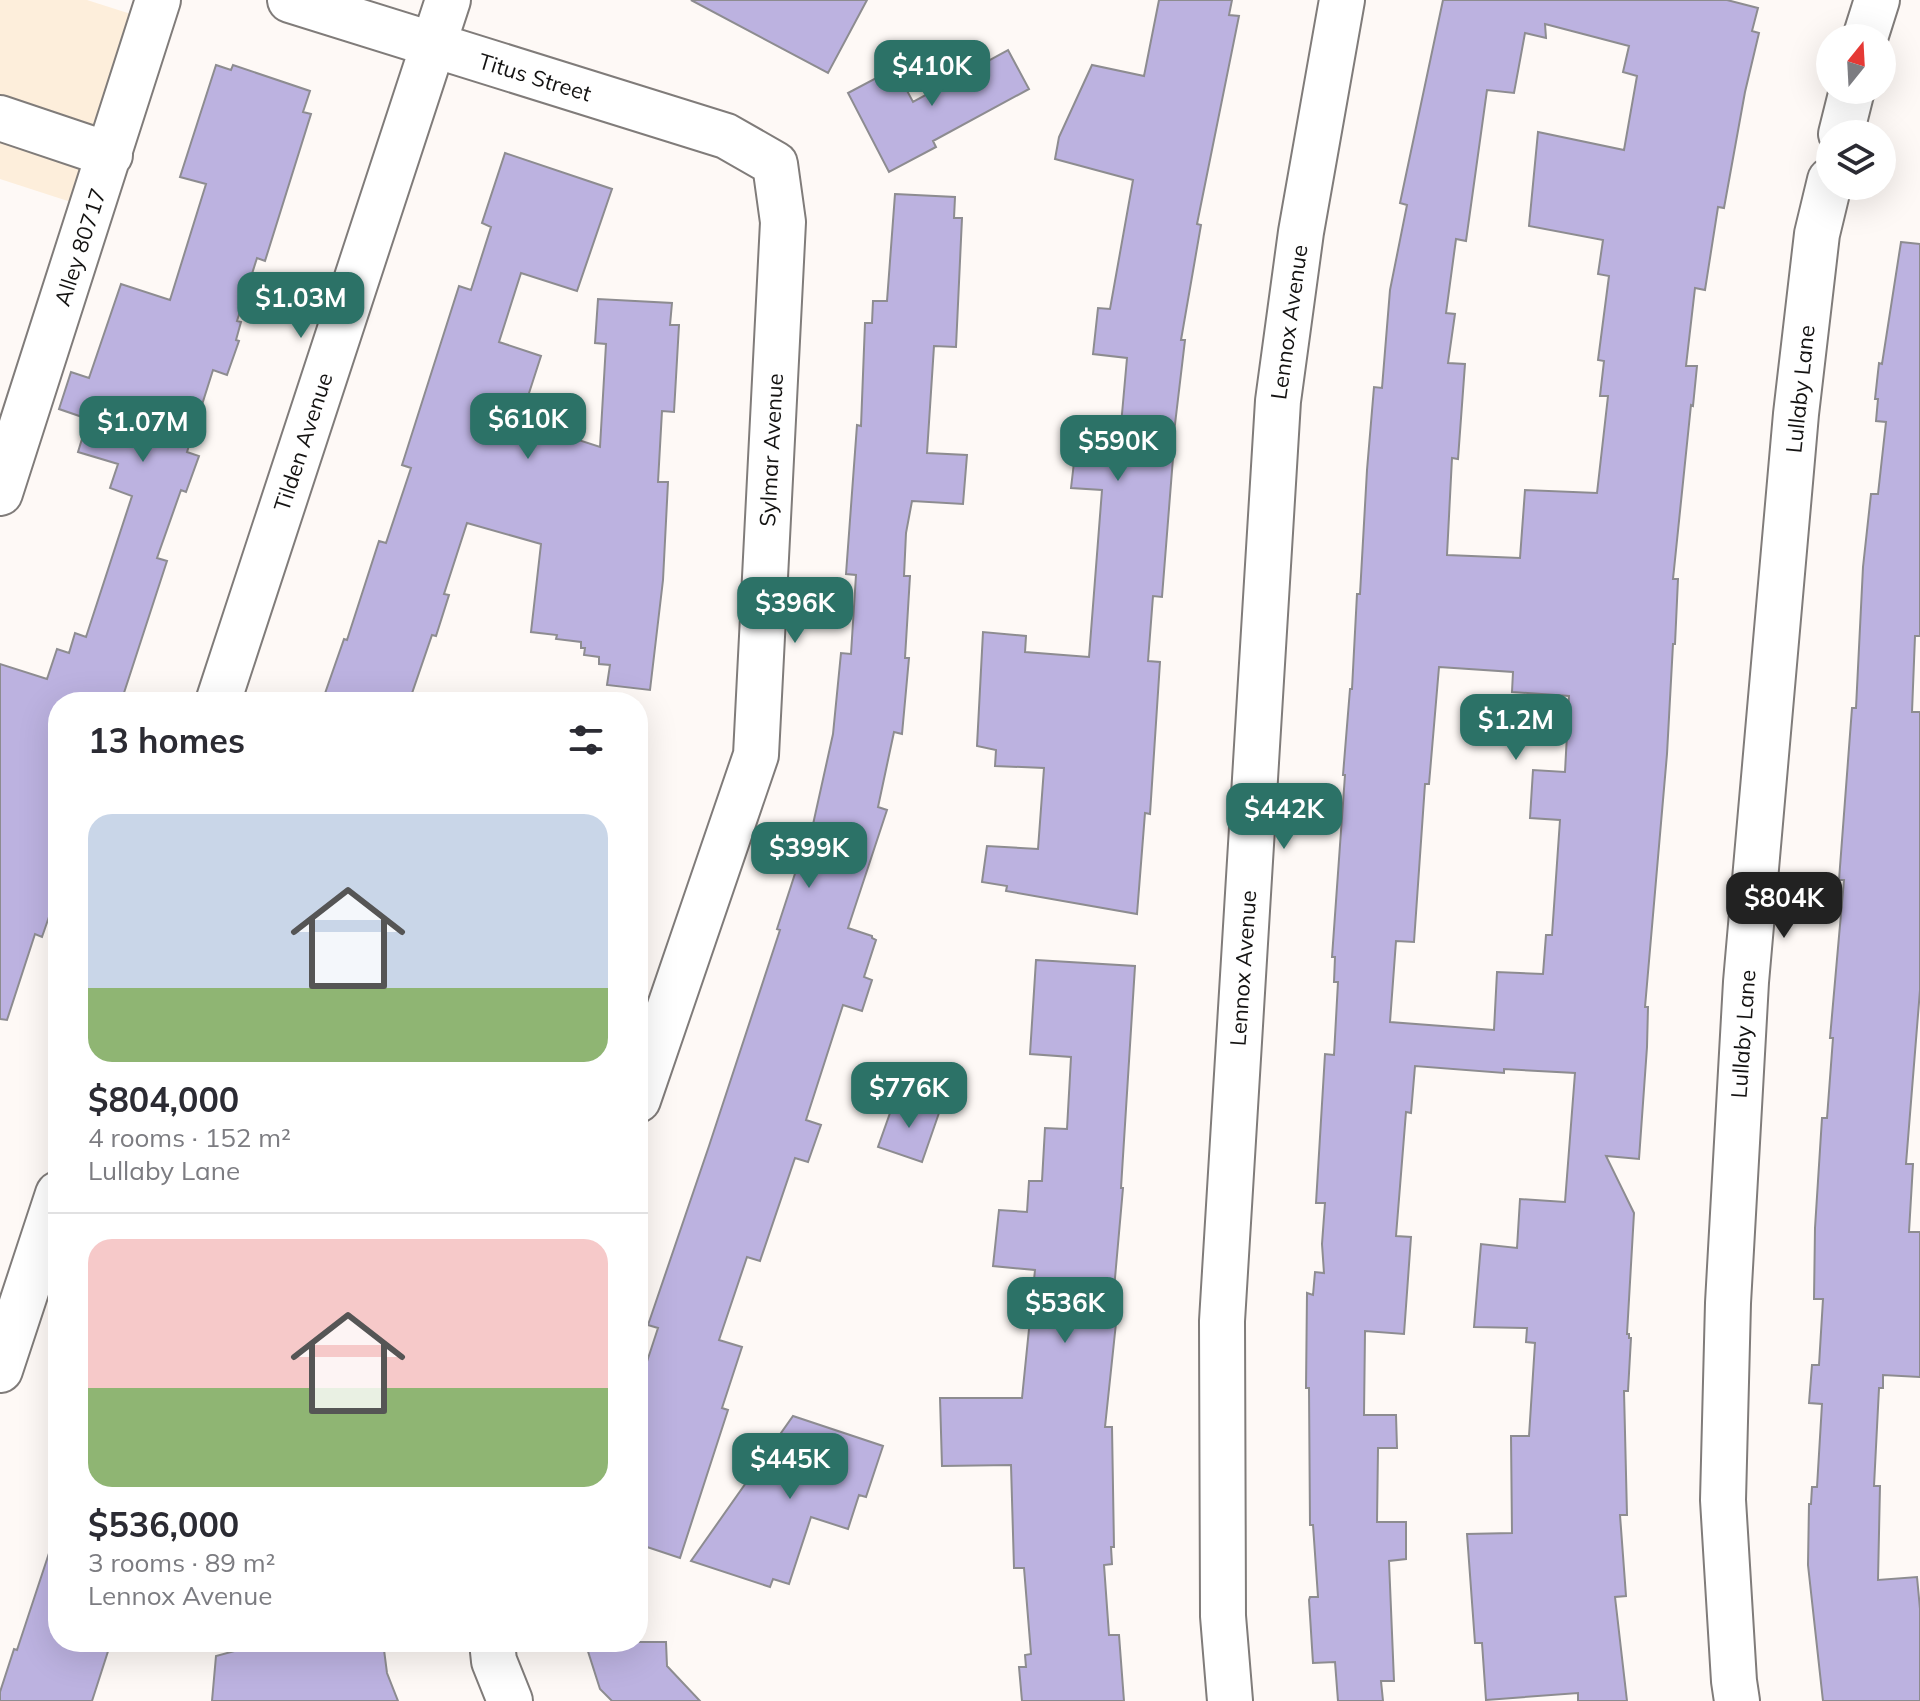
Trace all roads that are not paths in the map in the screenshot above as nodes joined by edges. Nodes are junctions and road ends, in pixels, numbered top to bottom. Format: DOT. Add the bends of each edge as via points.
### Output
graph roads {
  1 [pos="158,0"];
  2 [pos="290,0"];
  3 [pos="448,0"];
  4 [pos="1342,0"];
  5 [pos="1877,0"];
  6 [pos="1869,24"];
  7 [pos="432,45"];
  8 [pos="0,118"];
  9 [pos="110,155"];
  10 [pos="775,164"];
  11 [pos="1825,200"];
  12 [pos="0,493"];
  13 [pos="221,692"];
  14 [pos="648,1071"];
  15 [pos="48,1226"];
  16 [pos="29,1286"];
  17 [pos="0,1370"];
  18 [pos="493,1652"];
  19 [pos="510,1701"];
  20 [pos="1230,1701"];
  21 [pos="1737,1701"];
  1 -- 9 [label="street, Alley 80717"];
  2 -- 7 [label="street, Titus Street"];
  3 -- 7 [label="street, Tilden Avenue"];
  4 -- 20 [label="street, Lennox Avenue" via="1278,401 1222,1321 1223,1616"];
  5 -- 6 [label="street"];
  7 -- 10 [label="street, Titus Street" via="726,136"];
  7 -- 13 [label="street, Tilden Avenue"];
  8 -- 9 [label="street"];
  9 -- 12 [label="street, Alley 80717"];
  10 -- 14 [label="street, Sylmar Avenue" via="783,222 756,755"];
  11 -- 21 [label="street, Lullaby Lane" via="1796,414 1746,982 1723,1500"];
  15 -- 16 [label="street"];
  16 -- 17 [label="street"];
  18 -- 19 [label="street"];
}
